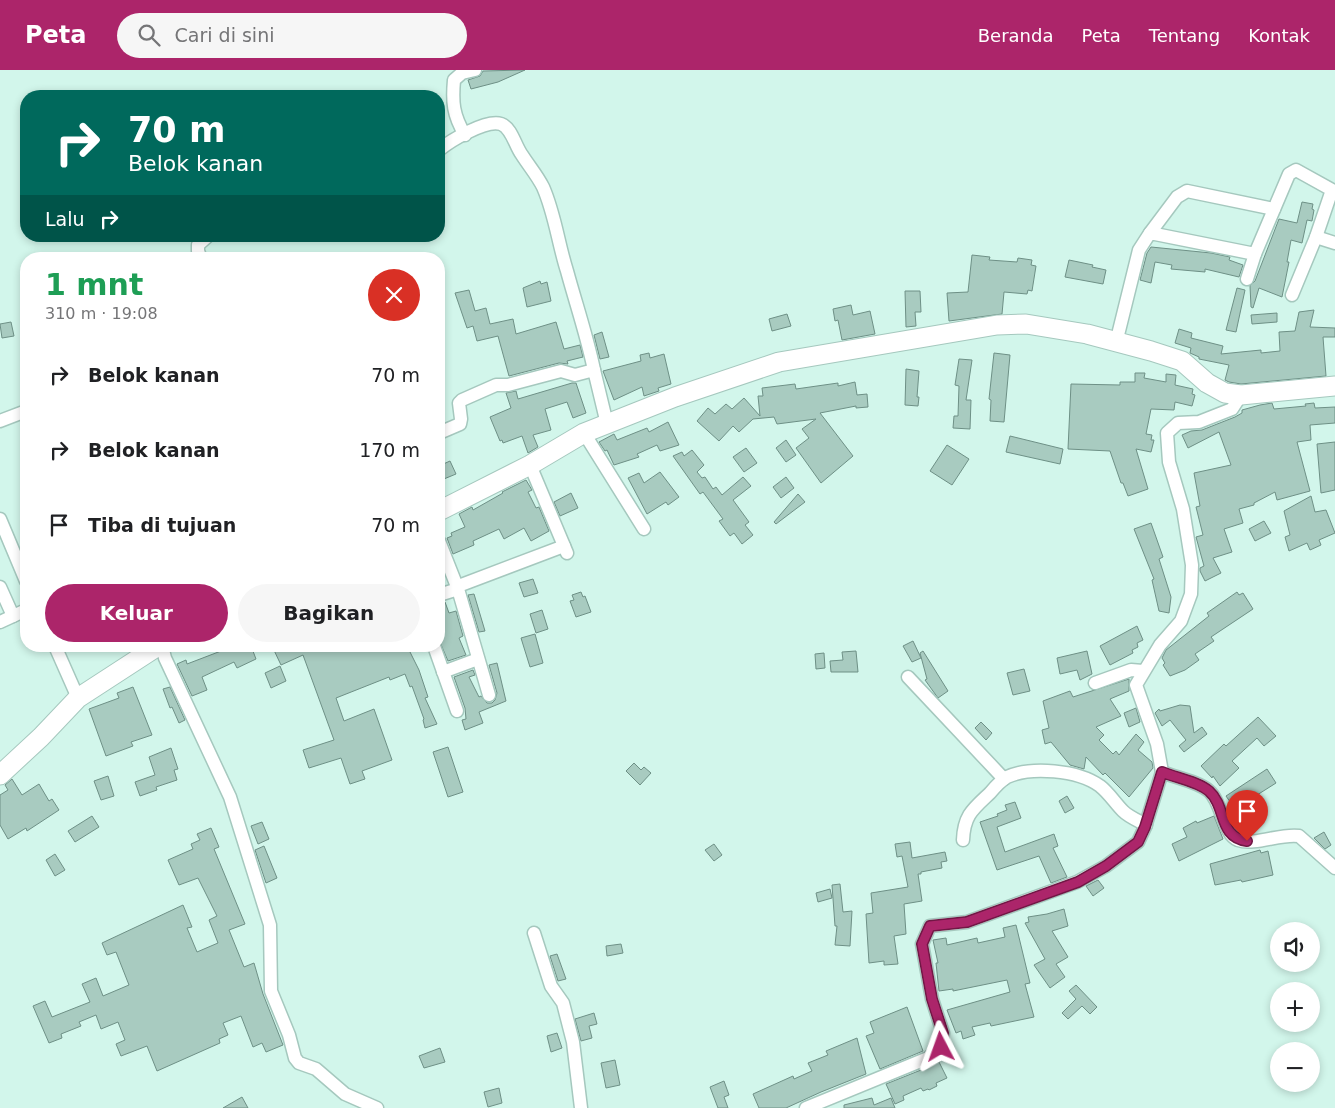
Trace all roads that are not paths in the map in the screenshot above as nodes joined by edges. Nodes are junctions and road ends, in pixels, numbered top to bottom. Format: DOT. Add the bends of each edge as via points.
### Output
graph roads {
  1 [pos="475,70"];
  2 [pos="464,134"];
  3 [pos="445,146"];
  4 [pos="1334,187"];
  5 [pos="1274,209"];
  6 [pos="1150,233"];
  7 [pos="1316,237"];
  8 [pos="1335,242"];
  9 [pos="1255,254"];
  10 [pos="1248,280"];
  11 [pos="1292,295"];
  12 [pos="1116,343"];
  13 [pos="594,370"];
  14 [pos="1335,386"];
  15 [pos="1241,395"];
  16 [pos="20,413"];
  17 [pos="0,421"];
  18 [pos="607,424"];
  19 [pos="445,430"];
  20 [pos="584,433"];
  21 [pos="530,465"];
  22 [pos="445,508"];
  23 [pos="0,519"];
  24 [pos="644,530"];
  25 [pos="445,555"];
  26 [pos="20,567"];
  27 [pos="0,586"];
  28 [pos="458,589"];
  29 [pos="445,594"];
  30 [pos="20,613"];
  31 [pos="13,616"];
  32 [pos="0,622"];
  33 [pos="58,652"];
  34 [pos="151,652"];
  35 [pos="162,652"];
  36 [pos="436,652"];
  37 [pos="478,659"];
  38 [pos="1143,671"];
  39 [pos="443,672"];
  40 [pos="908,677"];
  41 [pos="1095,683"];
  42 [pos="489,695"];
  43 [pos="78,698"];
  44 [pos="457,711"];
  45 [pos="1162,772"];
  46 [pos="0,775"];
  47 [pos="1004,780"];
  48 [pos="1146,825"];
  49 [pos="963,840"];
  50 [pos="1335,868"];
  51 [pos="534,933"];
  52 [pos="377,1108"];
  53 [pos="581,1108"];
  54 [pos="806,1108"];
  1 -- 2 [label="street" via="454,80 452,104"];
  2 -- 3 [label="street"];
  2 -- 13 [label="street" via="492,123 502,124 543,186 557,224"];
  4 -- 5 [label="street" via="1299,170 1292,171"];
  4 -- 7 [label="street"];
  5 -- 6 [label="street" via="1187,191 1177,196"];
  5 -- 9 [label="street"];
  6 -- 9 [label="street"];
  6 -- 12 [label="street" via="1139,250"];
  7 -- 8 [label="street"];
  7 -- 11 [label="street"];
  9 -- 10 [label="street"];
  12 -- 15 [label="main road" via="1182,362 1207,384 1225,393"];
  12 -- 18 [label="main road" via="1087,334 1026,324 997,325 779,362"];
  13 -- 18 [label="street"];
  13 -- 19 [label="street" via="575,375 561,371 508,385 496,385 462,400 459,404 460,424"];
  14 -- 15 [label="main road"];
  15 -- 38 [label="street" via="1232,409 1199,422 1178,423 1167,433 1169,462 1183,509 1192,565 1191,594 1181,622"];
  16 -- 17 [label="street"];
  18 -- 20 [label="main road"];
  20 -- 21 [label="main road"];
  20 -- 24 [label="street"];
  21 -- 22 [label="main road"];
  21 -- 28 [label="street" via="566,550 461,585"];
  23 -- 26 [label="street"];
  25 -- 28 [label="street"];
  27 -- 31 [label="street"];
  28 -- 29 [label="street"];
  28 -- 37 [label="street"];
  30 -- 31 [label="street"];
  31 -- 32 [label="street"];
  33 -- 43 [label="street"];
  34 -- 43 [label="main road"];
  35 -- 52 [label="street" via="230,797 270,924 271,991 294,1056 299,1063 316,1069 345,1094"];
  36 -- 39 [label="street"];
  37 -- 39 [label="street"];
  37 -- 42 [label="street"];
  38 -- 41 [label="street" via="1131,670"];
  38 -- 45 [label="street" via="1136,686 1157,744"];
  39 -- 44 [label="street"];
  40 -- 47 [label="street"];
  43 -- 46 [label="main road"];
  45 -- 48 [label="street"];
  45 -- 50 [label="street" via="1209,792 1230,834 1237,840 1299,836"];
  47 -- 48 [label="street" via="1015,774 1038,772 1081,776 1098,785 1123,812"];
  47 -- 49 [label="street" via="968,816"];
  48 -- 54 [label="street" via="1138,842 1078,882 967,922 930,926 922,944 932,999 943,1033 941,1047 928,1058"];
  51 -- 53 [label="street" via="550,983 561,1000 569,1024"];
}
